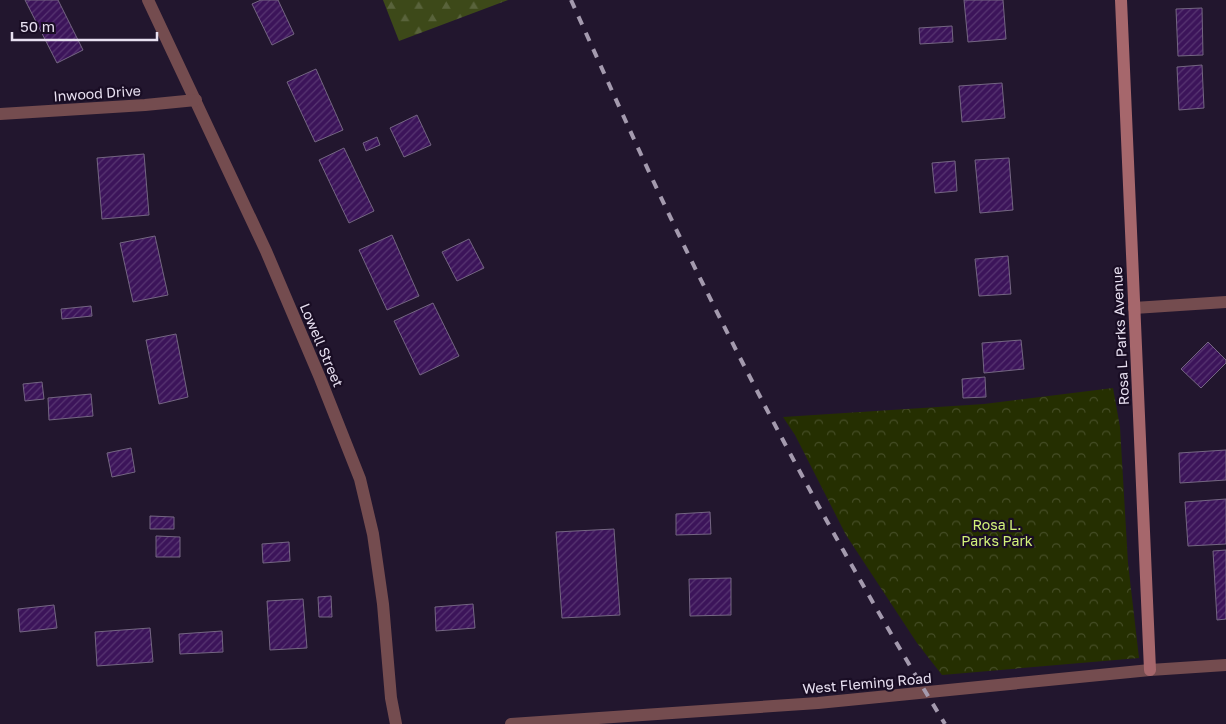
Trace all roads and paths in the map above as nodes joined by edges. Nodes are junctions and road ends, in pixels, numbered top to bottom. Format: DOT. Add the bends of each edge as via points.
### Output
graph roads {
  1 [pos="148,0"];
  2 [pos="1121,0"];
  3 [pos="196,100"];
  4 [pos="0,114"];
  5 [pos="1226,302"];
  6 [pos="1134,308"];
  7 [pos="1226,664"];
  8 [pos="1150,670"];
  9 [pos="396,724"];
  10 [pos="511,724"];
  1 -- 3 [label="street, Lowell Street"];
  2 -- 6 [label="street, Rosa L Parks Avenue"];
  3 -- 4 [label="street, Inwood Drive"];
  3 -- 9 [label="street, Lowell Street" via="266,251 360,479 373,534"];
  5 -- 6 [label="street"];
  6 -- 8 [label="street, Rosa L Parks Avenue"];
  7 -- 8 [label="street, West Fleming Road"];
  8 -- 10 [label="street, West Fleming Road" via="818,703"];
}
